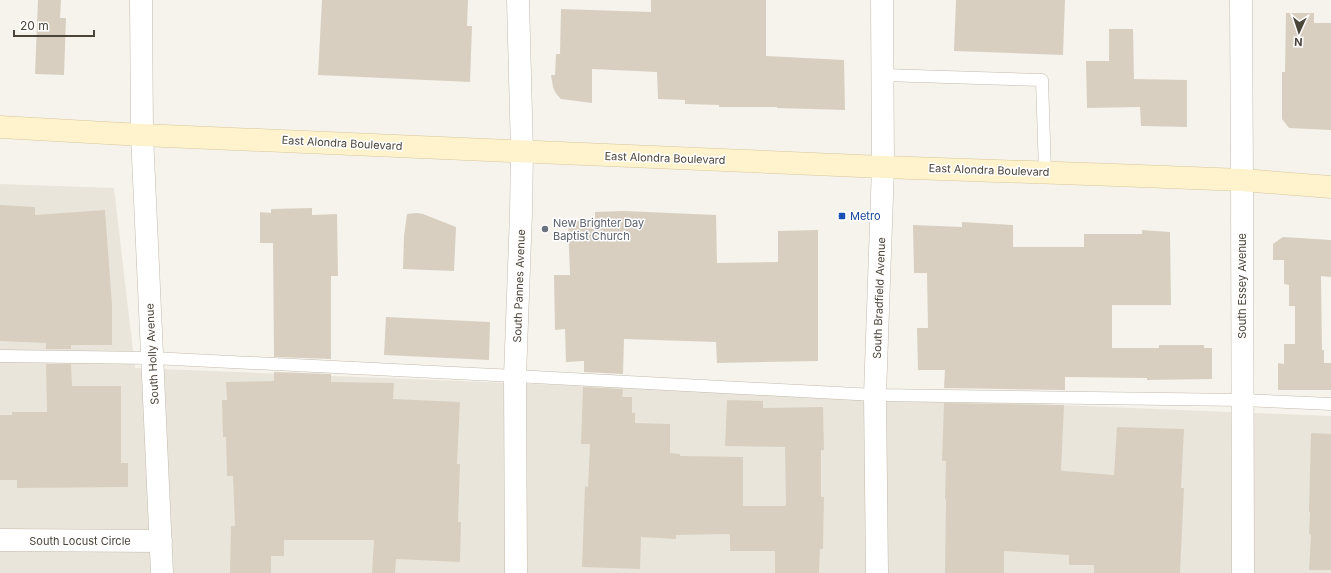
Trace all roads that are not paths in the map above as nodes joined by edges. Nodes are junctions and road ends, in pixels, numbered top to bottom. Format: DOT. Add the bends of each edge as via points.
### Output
graph roads {
  1 [pos="141,0"];
  2 [pos="518,0"];
  3 [pos="882,0"];
  4 [pos="1241,0"];
  5 [pos="883,74"];
  6 [pos="0,127"];
  7 [pos="142,135"];
  8 [pos="522,152"];
  9 [pos="883,167"];
  10 [pos="1045,172"];
  11 [pos="1242,180"];
  12 [pos="1331,186"];
  13 [pos="0,356"];
  14 [pos="152,358"];
  15 [pos="515,376"];
  16 [pos="875,395"];
  17 [pos="1242,400"];
  18 [pos="1331,404"];
  19 [pos="0,540"];
  20 [pos="161,542"];
  21 [pos="162,573"];
  22 [pos="516,573"];
  23 [pos="877,573"];
  24 [pos="1243,573"];
  1 -- 7 [label="street, South Holly Avenue"];
  2 -- 8 [label="street, South Pannes Avenue"];
  3 -- 5 [label="street, South Bradfield Avenue"];
  4 -- 11 [label="street, South Essey Avenue"];
  5 -- 9 [label="street, South Bradfield Avenue"];
  5 -- 10 [label="lane" via="1042,80"];
  6 -- 7 [label="main road, East Alondra Boulevard"];
  7 -- 8 [label="main road, East Alondra Boulevard"];
  7 -- 14 [label="street, South Holly Avenue"];
  8 -- 9 [label="main road, East Alondra Boulevard"];
  8 -- 15 [label="street, South Pannes Avenue"];
  9 -- 10 [label="main road, East Alondra Boulevard"];
  9 -- 16 [label="street, South Bradfield Avenue"];
  10 -- 11 [label="main road, East Alondra Boulevard"];
  11 -- 12 [label="main road, East Alondra Boulevard"];
  11 -- 17 [label="street, South Essey Avenue"];
  13 -- 14 [label="lane"];
  14 -- 15 [label="lane"];
  14 -- 20 [label="street, South Holly Avenue"];
  15 -- 16 [label="lane"];
  15 -- 22 [label="street, South Pannes Avenue"];
  16 -- 17 [label="lane"];
  16 -- 23 [label="street, South Bradfield Avenue"];
  17 -- 18 [label="lane"];
  17 -- 24 [label="street, South Essey Avenue"];
  19 -- 20 [label="street, South Locust Circle"];
  20 -- 21 [label="street, South Holly Avenue"];
}
